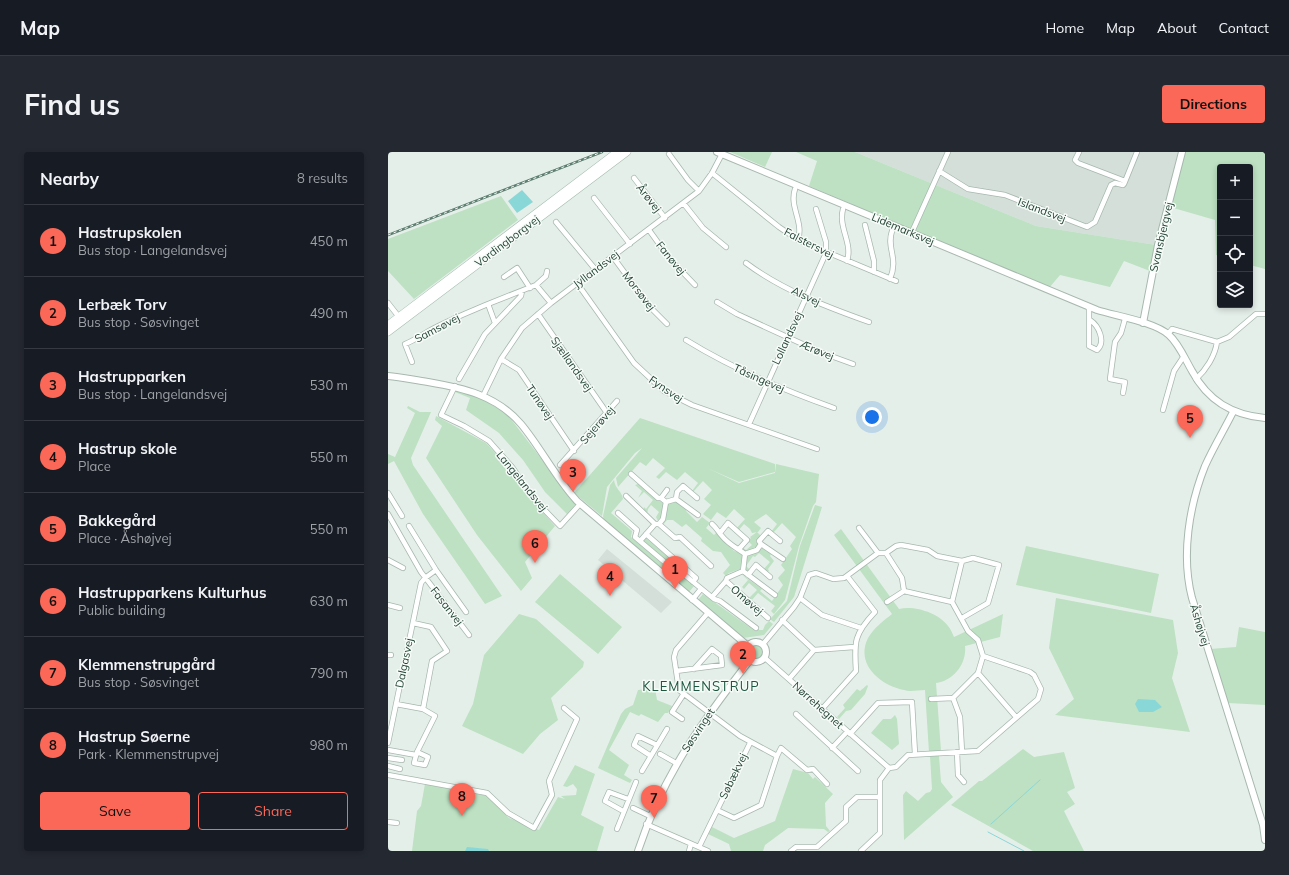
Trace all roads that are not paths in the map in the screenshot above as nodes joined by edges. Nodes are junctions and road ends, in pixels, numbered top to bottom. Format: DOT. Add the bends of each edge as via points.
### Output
graph roads {
  1 [pos="617,152"];
  2 [pos="627,152"];
  3 [pos="948,152"];
  4 [pos="1079,152"];
  5 [pos="1137,152"];
  6 [pos="1182,152"];
  7 [pos="720,153"];
  8 [pos="669,154"];
  9 [pos="939,172"];
  10 [pos="712,173"];
  11 [pos="634,178"];
  12 [pos="1123,184"];
  13 [pos="795,189"];
  14 [pos="699,191"];
  15 [pos="594,198"];
  16 [pos="684,204"];
  17 [pos="816,209"];
  18 [pos="843,209"];
  19 [pos="665,218"];
  20 [pos="556,222"];
  21 [pos="865,224"];
  22 [pos="649,230"];
  23 [pos="892,231"];
  24 [pos="912,232"];
  25 [pos="798,240"];
  26 [pos="630,244"];
  27 [pos="726,247"];
  28 [pos="826,253"];
  29 [pos="613,257"];
  30 [pos="847,261"];
  31 [pos="746,263"];
  32 [pos="595,269"];
  33 [pos="547,271"];
  34 [pos="874,272"];
  35 [pos="504,277"];
  36 [pos="890,279"];
  37 [pos="896,282"];
  38 [pos="577,283"];
  39 [pos="695,285"];
  40 [pos="536,286"];
  41 [pos="530,288"];
  42 [pos="522,291"];
  43 [pos="806,296"];
  44 [pos="717,302"];
  45 [pos="388,303"];
  46 [pos="551,303"];
  47 [pos="488,304"];
  48 [pos="1089,307"];
  49 [pos="538,314"];
  50 [pos="1265,314"];
  51 [pos="398,316"];
  52 [pos="1124,319"];
  53 [pos="1090,320"];
  54 [pos="495,322"];
  55 [pos="869,322"];
  56 [pos="1143,323"];
  57 [pos="667,324"];
  58 [pos="388,325"];
  59 [pos="388,332"];
  60 [pos="1168,334"];
  61 [pos="786,337"];
  62 [pos="686,340"];
  63 [pos="1217,342"];
  64 [pos="1184,356"];
  65 [pos="500,359"];
  66 [pos="412,362"];
  67 [pos="853,364"];
  68 [pos="388,376"];
  69 [pos="459,379"];
  70 [pos="1196,379"];
  71 [pos="766,382"];
  72 [pos="455,386"];
  73 [pos="1123,393"];
  74 [pos="483,396"];
  75 [pos="618,401"];
  76 [pos="834,408"];
  77 [pos="1164,410"];
  78 [pos="1233,412"];
  79 [pos="607,414"];
  80 [pos="1265,418"];
  81 [pos="749,424"];
  82 [pos="817,449"];
  83 [pos="574,451"];
  84 [pos="560,465"];
  85 [pos="631,474"];
  86 [pos="667,490"];
  87 [pos="388,493"];
  88 [pos="626,496"];
  89 [pos="661,498"];
  90 [pos="697,498"];
  91 [pos="676,499"];
  92 [pos="666,502"];
  93 [pos="580,504"];
  94 [pos="618,514"];
  95 [pos="698,515"];
  96 [pos="402,516"];
  97 [pos="389,517"];
  98 [pos="657,524"];
  99 [pos="712,524"];
  100 [pos="409,526"];
  101 [pos="859,528"];
  102 [pos="720,533"];
  103 [pos="646,534"];
  104 [pos="640,541"];
  105 [pos="780,542"];
  106 [pos="761,544"];
  107 [pos="739,550"];
  108 [pos="878,552"];
  109 [pos="886,553"];
  110 [pos="745,554"];
  111 [pos="783,559"];
  112 [pos="388,560"];
  113 [pos="962,561"];
  114 [pos="711,566"];
  115 [pos="403,568"];
  116 [pos="436,570"];
  117 [pos="742,571"];
  118 [pos="748,575"];
  119 [pos="847,576"];
  120 [pos="770,577"];
  121 [pos="425,578"];
  122 [pos="726,581"];
  123 [pos="693,582"];
  124 [pos="701,589"];
  125 [pos="904,591"];
  126 [pos="775,595"];
  127 [pos="712,598"];
  128 [pos="800,598"];
  129 [pos="692,600"];
  130 [pos="887,602"];
  131 [pos="952,602"];
  132 [pos="388,606"];
  133 [pos="400,608"];
  134 [pos="466,612"];
  135 [pos="707,614"];
  136 [pos="768,618"];
  137 [pos="962,618"];
  138 [pos="782,620"];
  139 [pos="413,623"];
  140 [pos="756,628"];
  141 [pos="861,628"];
  142 [pos="469,635"];
  143 [pos="763,644"];
  144 [pos="748,646"];
  145 [pos="854,647"];
  146 [pos="814,650"];
  147 [pos="983,656"];
  148 [pos="765,658"];
  149 [pos="750,660"];
  150 [pos="694,669"];
  151 [pos="676,671"];
  152 [pos="978,673"];
  153 [pos="789,679"];
  154 [pos="683,695"];
  155 [pos="953,698"];
  156 [pos="931,699"];
  157 [pos="396,704"];
  158 [pos="564,708"];
  159 [pos="423,709"];
  160 [pos="822,709"];
  161 [pos="708,713"];
  162 [pos="796,714"];
  163 [pos="1016,717"];
  164 [pos="682,719"];
  165 [pos="667,729"];
  166 [pos="848,733"];
  167 [pos="388,743"];
  168 [pos="750,743"];
  169 [pos="657,745"];
  170 [pos="832,748"];
  171 [pos="388,750"];
  172 [pos="959,752"];
  173 [pos="660,754"];
  174 [pos="915,754"];
  175 [pos="651,756"];
  176 [pos="777,756"];
  177 [pos="388,758"];
  178 [pos="402,760"];
  179 [pos="676,763"];
  180 [pos="388,766"];
  181 [pos="889,768"];
  182 [pos="400,769"];
  183 [pos="642,771"];
  184 [pos="858,771"];
  185 [pos="388,775"];
  186 [pos="636,782"];
  187 [pos="964,782"];
  188 [pos="827,784"];
  189 [pos="879,797"];
  190 [pos="628,800"];
  191 [pos="633,808"];
  192 [pos="717,810"];
  193 [pos="623,811"];
  194 [pos="650,816"];
  195 [pos="388,822"];
  196 [pos="397,823"];
  197 [pos="646,824"];
  198 [pos="616,829"];
  199 [pos="1265,840"];
  200 [pos="692,844"];
  201 [pos="699,847"];
  202 [pos="638,851"];
  203 [pos="688,851"];
  204 [pos="708,851"];
  205 [pos="791,851"];
  206 [pos="861,851"];
  1 -- 51 [label="main road, Vordingborgvej"];
  2 -- 59 [label="main road, Vordingborgvej"];
  3 -- 9 [label="street"];
  4 -- 12 [label="street" via="1075,160 1078,163"];
  5 -- 12 [label="street"];
  6 -- 56 [label="street, Svansbjergvej" via="1158,244"];
  7 -- 10 [label="street, Jyllandsvej"];
  7 -- 24 [label="street, Lidemarksvej"];
  8 -- 14 [label="street"];
  9 -- 12 [label="street, Islandsvej" via="968,189 1005,195 1087,226 1095,222 1111,185"];
  9 -- 24 [label="street"];
  10 -- 14 [label="street, Jyllandsvej"];
  10 -- 25 [label="street, Falstersvej"];
  11 -- 19 [label="street, Årøvej"];
  13 -- 25 [label="street" via="792,200 801,228"];
  14 -- 16 [label="street, Jyllandsvej"];
  15 -- 26 [label="street"];
  16 -- 19 [label="street, Jyllandsvej"];
  16 -- 27 [label="street" via="703,228"];
  17 -- 28 [label="street" via="826,242"];
  18 -- 30 [label="street" via="841,222 849,248"];
  19 -- 22 [label="street, Jyllandsvej"];
  20 -- 32 [label="street"];
  21 -- 34 [label="street" via="874,261"];
  22 -- 26 [label="street, Jyllandsvej"];
  22 -- 39 [label="street, Fanøvej" via="670,259"];
  23 -- 36 [label="street" via="890,242 895,264"];
  24 -- 48 [label="street, Lidemarksvej"];
  25 -- 28 [label="street, Falstersvej"];
  26 -- 29 [label="street, Jyllandsvej"];
  28 -- 30 [label="street, Falstersvej"];
  28 -- 43 [label="street, Lollandsvej"];
  29 -- 32 [label="street, Jyllandsvej"];
  29 -- 57 [label="street, Morsøvej" via="650,307"];
  30 -- 34 [label="street, Falstersvej"];
  31 -- 43 [label="street, Alsvej" via="765,276"];
  32 -- 38 [label="street, Jyllandsvej"];
  33 -- 40 [label="street" via="546,276"];
  34 -- 36 [label="street, Falstersvej"];
  35 -- 41 [label="street" via="517,268"];
  36 -- 37 [label="street, Falstersvej"];
  38 -- 46 [label="street, Jyllandsvej"];
  38 -- 81 [label="street, Fynsvej" via="634,363 664,391 692,405"];
  40 -- 41 [label="street, Samsøvej"];
  40 -- 46 [label="street"];
  41 -- 42 [label="street, Samsøvej"];
  42 -- 47 [label="street, Samsøvej"];
  42 -- 54 [label="street" via="521,296"];
  43 -- 55 [label="street, Alsvej"];
  43 -- 61 [label="street, Lollandsvej"];
  44 -- 61 [label="street, Ærøvej"];
  45 -- 51 [label="street"];
  46 -- 49 [label="street, Jyllandsvej"];
  47 -- 54 [label="street"];
  47 -- 66 [label="street, Samsøvej" via="405,344"];
  48 -- 52 [label="street, Lidemarksvej"];
  48 -- 53 [label="street"];
  49 -- 65 [label="street, Jyllandsvej" via="522,328"];
  49 -- 79 [label="street, Sjællandsvej"];
  50 -- 63 [label="street" via="1256,314 1229,337"];
  51 -- 58 [label="main road, Vordingborgvej"];
  52 -- 56 [label="street, Lidemarksvej"];
  52 -- 73 [label="street" via="1121,333 1115,342 1110,379 1125,382"];
  53 -- 53 [label="street" via="1089,346 1097,350 1101,345 1100,333"];
  54 -- 69 [label="street" via="485,334"];
  56 -- 60 [label="street, Lidemarksvej"];
  60 -- 63 [label="street" via="1172,329"];
  60 -- 64 [label="street, Lidemarksvej"];
  61 -- 67 [label="street, Ærøvej"];
  61 -- 71 [label="street, Lollandsvej"];
  62 -- 71 [label="street, Tåsingevej" via="716,359"];
  63 -- 70 [label="street" via="1216,350 1202,374"];
  64 -- 70 [label="street, Lidemarksvej"];
  64 -- 77 [label="street" via="1174,371"];
  65 -- 74 [label="street, Jyllandsvej"];
  65 -- 83 [label="street, Tunøvej" via="519,370"];
  68 -- 72 [label="street"];
  70 -- 78 [label="street, Lidemarksvej" via="1211,396"];
  71 -- 76 [label="street, Tåsingevej"];
  71 -- 81 [label="street, Lollandsvej"];
  72 -- 74 [label="street"];
  72 -- 93 [label="street, Langelandsvej" via="441,415 488,441 512,467 533,498 560,526"];
  74 -- 93 [label="street" via="511,413 521,424 564,486"];
  75 -- 79 [label="street, Sejerøvej"];
  78 -- 80 [label="street, Lidemarksvej"];
  78 -- 199 [label="street, Åshøjvej" via="1206,464 1197,492 1186,567 1192,598"];
  79 -- 83 [label="street, Sejerøvej"];
  81 -- 82 [label="street, Fynsvej"];
  83 -- 84 [label="street, Sejerøvej"];
  85 -- 89 [label="street"];
  86 -- 89 [label="street"];
  87 -- 96 [label="street"];
  88 -- 98 [label="street"];
  89 -- 92 [label="street"];
  90 -- 91 [label="street" via="683,486 677,492"];
  91 -- 92 [label="street"];
  91 -- 95 [label="street"];
  92 -- 98 [label="street" via="663,519"];
  93 -- 129 [label="street"];
  94 -- 104 [label="street, Omøvej" via="637,530 635,537"];
  97 -- 121 [label="street, Fasanvej"];
  98 -- 103 [label="street"];
  98 -- 114 [label="street" via="675,538 680,537"];
  99 -- 102 [label="street"];
  100 -- 116 [label="street, Fasanvej"];
  101 -- 108 [label="street"];
  102 -- 107 [label="street"];
  102 -- 107 [label="street" via="728,523 747,540"];
  103 -- 104 [label="street"];
  103 -- 123 [label="street, Omøvej" via="696,578"];
  104 -- 123 [label="street, Omøvej" via="674,570 681,572"];
  105 -- 106 [label="street" via="768,531 760,541"];
  106 -- 110 [label="street" via="757,550"];
  106 -- 111 [label="street"];
  107 -- 110 [label="street"];
  108 -- 109 [label="street"];
  108 -- 119 [label="street"];
  109 -- 113 [label="street" via="901,544 928,550 936,556"];
  109 -- 125 [label="street" via="902,578"];
  110 -- 117 [label="street, Omøvej"];
  112 -- 115 [label="street"];
  113 -- 131 [label="street"];
  113 -- 137 [label="street" via="972,558 1000,563 988,603"];
  116 -- 121 [label="street, Fasanvej"];
  116 -- 134 [label="street, Fasanvej"];
  117 -- 118 [label="street, Omøvej"];
  117 -- 122 [label="street, Omøvej" via="730,575"];
  118 -- 120 [label="street, Omøvej" via="756,565"];
  118 -- 126 [label="street, Omøvej"];
  119 -- 128 [label="street" via="836,579 816,573 809,575"];
  119 -- 141 [label="street" via="875,612"];
  121 -- 139 [label="street, Dalgasvej" via="421,583"];
  121 -- 142 [label="street, Fasanvej"];
  122 -- 127 [label="street, Omøvej"];
  122 -- 136 [label="street, Omøvej"];
  123 -- 124 [label="street, Omøvej"];
  124 -- 127 [label="street, Omøvej"];
  124 -- 129 [label="street"];
  125 -- 130 [label="street"];
  125 -- 131 [label="street"];
  127 -- 140 [label="street, Omøvej" via="720,601"];
  128 -- 138 [label="street"];
  128 -- 141 [label="street" via="822,615"];
  129 -- 135 [label="street"];
  131 -- 137 [label="street"];
  132 -- 133 [label="street"];
  135 -- 144 [label="street"];
  135 -- 151 [label="street" via="676,650"];
  137 -- 147 [label="street" via="968,631 980,644"];
  138 -- 143 [label="street"];
  138 -- 146 [label="street"];
  139 -- 157 [label="street, Dalgasvej"];
  139 -- 159 [label="street, Dalgasvej" via="431,627 447,651 432,661"];
  141 -- 145 [label="street"];
  143 -- 144 [label="street" via="754,642"];
  143 -- 148 [label="street" via="767,650"];
  144 -- 149 [label="street" via="746,654"];
  145 -- 146 [label="street"];
  145 -- 160 [label="street" via="856,671"];
  146 -- 153 [label="street, Nørrehegnet"];
  147 -- 152 [label="street"];
  147 -- 163 [label="street" via="1034,675 1041,689 1040,695"];
  148 -- 149 [label="street" via="758,662"];
  148 -- 153 [label="street, Nørrehegnet"];
  149 -- 161 [label="street, Søsvinget"];
  150 -- 150 [label="street" via="722,665 722,656 712,649"];
  150 -- 151 [label="street"];
  151 -- 154 [label="street" via="679,690"];
  152 -- 155 [label="street"];
  152 -- 163 [label="street"];
  153 -- 160 [label="street, Nørrehegnet"];
  154 -- 161 [label="street, Søbækvej"];
  154 -- 164 [label="street, Søsvinget" via="672,712"];
  155 -- 156 [label="street"];
  155 -- 172 [label="street" via="960,717"];
  157 -- 159 [label="street, Dalgasvej"];
  157 -- 167 [label="street, Dalgasvej"];
  158 -- 185 [label="street" via="577,719 549,781 552,795 534,828 508,813 487,792"];
  159 -- 171 [label="street" via="435,716 417,754"];
  160 -- 166 [label="street, Nørrehegnet"];
  161 -- 168 [label="street, Søbækvej"];
  161 -- 179 [label="street, Søsvinget"];
  162 -- 170 [label="street, Nørrehegnet"];
  163 -- 172 [label="street" via="978,751"];
  165 -- 169 [label="street"];
  166 -- 170 [label="street, Nørrehegnet"];
  166 -- 174 [label="street" via="878,703 912,702"];
  166 -- 181 [label="street, Nørrehegnet"];
  168 -- 176 [label="street, Søbækvej"];
  168 -- 192 [label="street, Søbækvej"];
  169 -- 175 [label="street"];
  169 -- 175 [label="street" via="638,736 634,745"];
  170 -- 184 [label="street, Nørrehegnet"];
  172 -- 174 [label="street"];
  172 -- 187 [label="street" via="958,775"];
  173 -- 179 [label="street, Søsvinget"];
  174 -- 181 [label="street" via="908,755 896,766"];
  175 -- 183 [label="street"];
  176 -- 188 [label="street" via="781,748 807,770 813,769"];
  176 -- 192 [label="street, Søbækvej" via="761,805 734,818"];
  177 -- 178 [label="street"];
  179 -- 194 [label="street, Søsvinget"];
  180 -- 182 [label="street"];
  181 -- 189 [label="street" via="880,780"];
  186 -- 190 [label="street"];
  189 -- 205 [label="street" via="857,797 846,807 846,821 817,847 796,847"];
  189 -- 206 [label="street" via="880,834"];
  190 -- 193 [label="street"];
  190 -- 193 [label="street" via="609,792 605,801"];
  191 -- 194 [label="street"];
  192 -- 201 [label="street, Søbækvej"];
  193 -- 198 [label="street"];
  194 -- 197 [label="street, Søsvinget"];
  195 -- 196 [label="street"];
  197 -- 200 [label="street"];
  197 -- 202 [label="street, Søsvinget"];
  200 -- 201 [label="street"];
  200 -- 203 [label="street"];
  201 -- 204 [label="street"];
}
